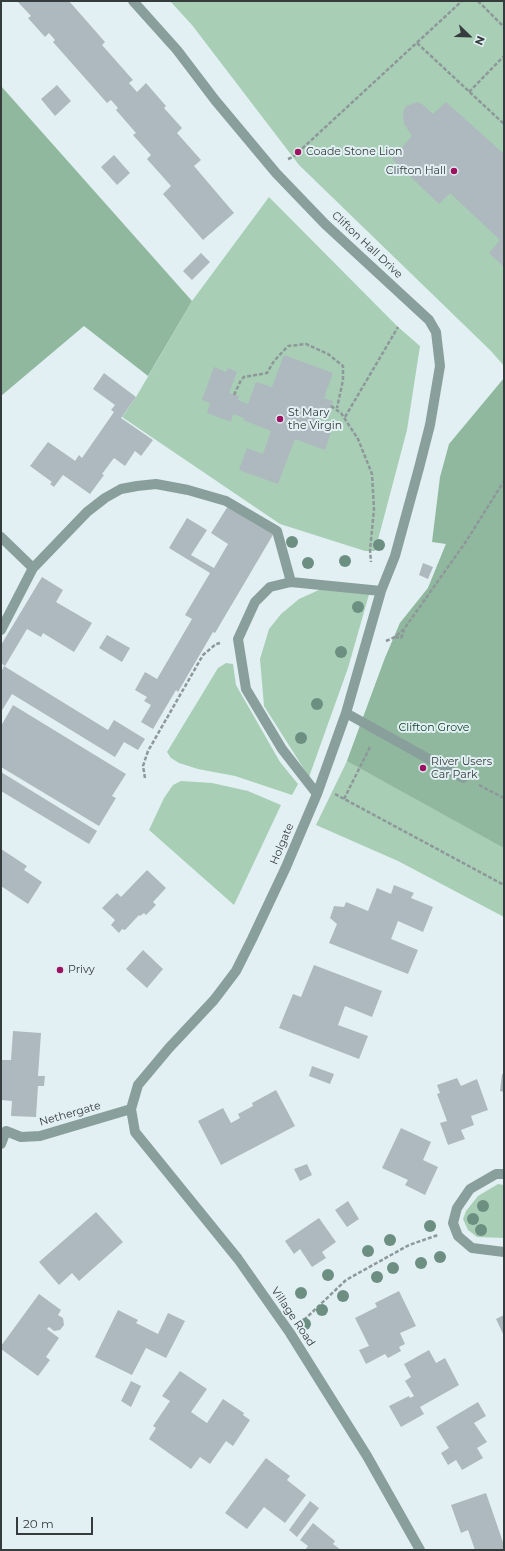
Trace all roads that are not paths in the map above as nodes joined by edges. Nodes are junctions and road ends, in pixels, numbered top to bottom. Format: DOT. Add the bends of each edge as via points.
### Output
graph roads {
  1 [pos="133,1"];
  2 [pos="1,537"];
  3 [pos="395,556"];
  4 [pos="33,568"];
  5 [pos="291,582"];
  6 [pos="378,591"];
  7 [pos="1,630"];
  8 [pos="346,712"];
  9 [pos="463,778"];
  10 [pos="317,794"];
  11 [pos="131,1109"];
  12 [pos="3,1129"];
  13 [pos="1,1144"];
  14 [pos="504,1174"];
  15 [pos="504,1252"];
  16 [pos="420,1550"];
  1 -- 3 [label="street, Clifton Hall Drive" via="178,50 215,100 276,173 325,224 429,320 436,332 440,366 430,425"];
  2 -- 4 [label="street"];
  3 -- 6 [label="street, Holgate"];
  4 -- 5 [label="street" via="87,512 105,498 121,489 156,484 226,501 277,531"];
  4 -- 7 [label="street"];
  5 -- 6 [label="street"];
  5 -- 10 [label="street" via="270,588 255,602 238,639 246,689 282,749"];
  6 -- 8 [label="street, Holgate"];
  8 -- 9 [label="street"];
  8 -- 10 [label="street, Holgate"];
  10 -- 11 [label="street, Holgate" via="286,867 236,971 214,1000 138,1085"];
  11 -- 12 [label="street, Nethergate" via="40,1136 21,1137"];
  11 -- 16 [label="street, Village Road" via="135,1132 238,1259 290,1333 367,1456"];
  12 -- 13 [label="street, Nethergate"];
  14 -- 15 [label="street" via="496,1174 470,1189 457,1208 453,1223 458,1236 472,1248"];
}
